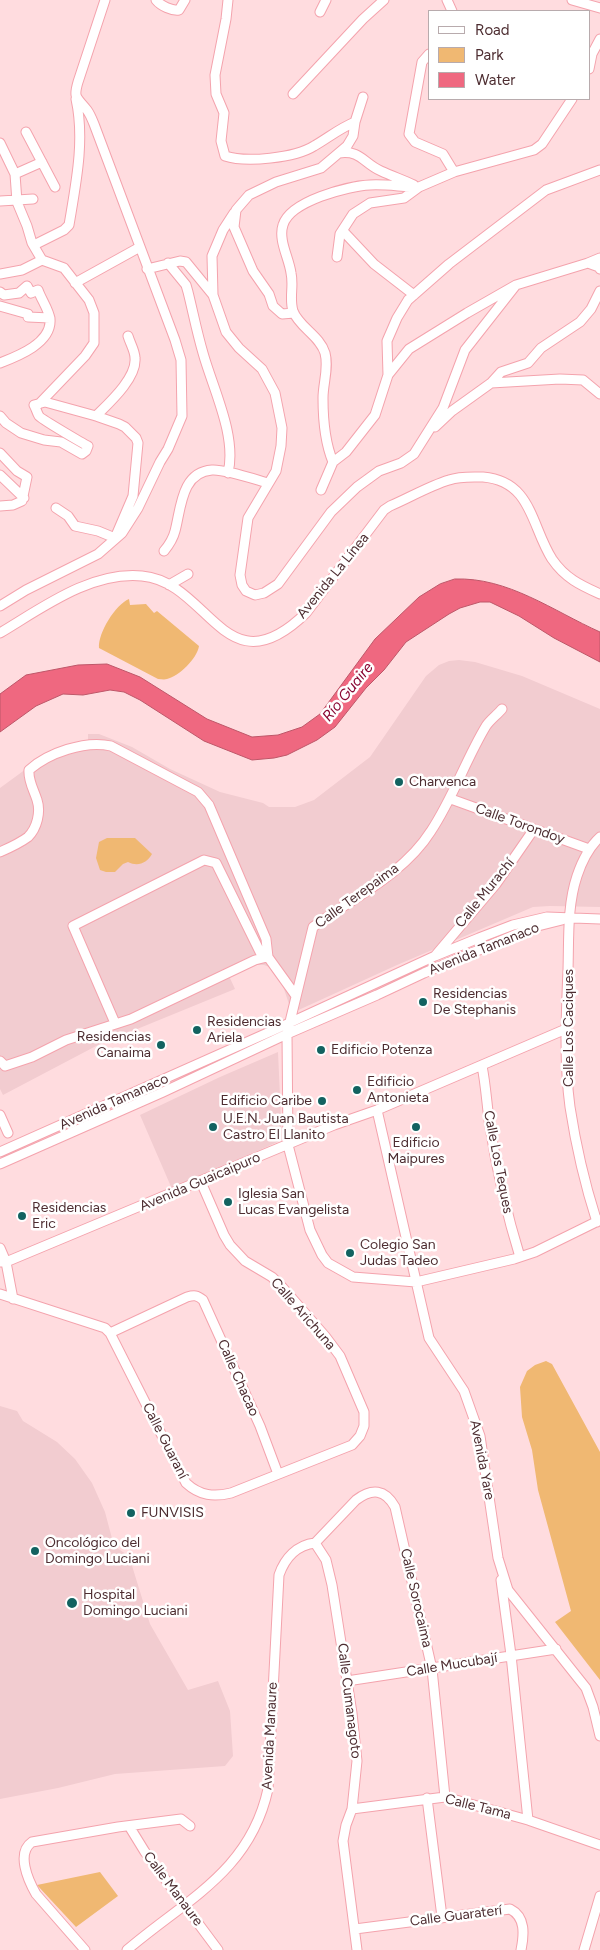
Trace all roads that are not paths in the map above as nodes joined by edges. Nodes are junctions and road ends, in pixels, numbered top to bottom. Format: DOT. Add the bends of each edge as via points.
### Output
graph roads {
  1 [pos="105,0"];
  2 [pos="156,0"];
  3 [pos="185,0"];
  4 [pos="228,0"];
  5 [pos="326,0"];
  6 [pos="384,0"];
  7 [pos="572,0"];
  8 [pos="600,8"];
  9 [pos="320,12"];
  10 [pos="600,39"];
  11 [pos="428,55"];
  12 [pos="590,65"];
  13 [pos="294,94"];
  14 [pos="362,97"];
  15 [pos="76,98"];
  16 [pos="571,100"];
  17 [pos="355,122"];
  18 [pos="26,132"];
  19 [pos="0,143"];
  20 [pos="338,154"];
  21 [pos="42,162"];
  22 [pos="600,170"];
  23 [pos="454,172"];
  24 [pos="15,174"];
  25 [pos="55,187"];
  26 [pos="419,187"];
  27 [pos="33,199"];
  28 [pos="17,200"];
  29 [pos="0,201"];
  30 [pos="236,210"];
  31 [pos="343,231"];
  32 [pos="34,245"];
  33 [pos="140,247"];
  34 [pos="337,257"];
  35 [pos="600,258"];
  36 [pos="42,260"];
  37 [pos="168,263"];
  38 [pos="588,263"];
  39 [pos="147,269"];
  40 [pos="600,269"];
  41 [pos="22,270"];
  42 [pos="0,274"];
  43 [pos="75,283"];
  44 [pos="516,285"];
  45 [pos="27,286"];
  46 [pos="600,292"];
  47 [pos="1,294"];
  48 [pos="214,295"];
  49 [pos="414,295"];
  50 [pos="0,306"];
  51 [pos="294,313"];
  52 [pos="50,318"];
  53 [pos="128,336"];
  54 [pos="0,363"];
  55 [pos="388,376"];
  56 [pos="490,383"];
  57 [pos="600,394"];
  58 [pos="39,404"];
  59 [pos="0,416"];
  60 [pos="96,416"];
  61 [pos="426,435"];
  62 [pos="0,453"];
  63 [pos="333,462"];
  64 [pos="228,473"];
  65 [pos="0,475"];
  66 [pos="268,483"];
  67 [pos="321,490"];
  68 [pos="24,498"];
  69 [pos="0,506"];
  70 [pos="56,508"];
  71 [pos="115,538"];
  72 [pos="164,551"];
  73 [pos="188,574"];
  74 [pos="169,585"];
  75 [pos="600,594"];
  76 [pos="0,606"];
  77 [pos="0,633"];
  78 [pos="502,709"];
  79 [pos="451,799"];
  80 [pos="534,829"];
  81 [pos="600,837"];
  82 [pos="589,849"];
  83 [pos="0,852"];
  84 [pos="569,919"];
  85 [pos="600,919"];
  86 [pos="435,956"];
  87 [pos="266,958"];
  88 [pos="296,996"];
  89 [pos="290,1021"];
  90 [pos="115,1023"];
  91 [pos="566,1029"];
  92 [pos="287,1034"];
  93 [pos="0,1061"];
  94 [pos="482,1066"];
  95 [pos="377,1110"];
  96 [pos="0,1115"];
  97 [pos="8,1133"];
  98 [pos="288,1145"];
  99 [pos="0,1152"];
  100 [pos="0,1164"];
  101 [pos="201,1182"];
  102 [pos="599,1221"];
  103 [pos="0,1248"];
  104 [pos="520,1257"];
  105 [pos="3,1262"];
  106 [pos="416,1282"];
  107 [pos="0,1294"];
  108 [pos="13,1299"];
  109 [pos="110,1333"];
  110 [pos="360,1436"];
  111 [pos="278,1474"];
  112 [pos="315,1544"];
  113 [pos="498,1558"];
  114 [pos="556,1649"];
  115 [pos="511,1655"];
  116 [pos="432,1669"];
  117 [pos="347,1681"];
  118 [pos="600,1736"];
  119 [pos="445,1797"];
  120 [pos="427,1798"];
  121 [pos="352,1809"];
  122 [pos="528,1820"];
  123 [pos="129,1826"];
  124 [pos="190,1826"];
  125 [pos="600,1845"];
  126 [pos="600,1896"];
  127 [pos="185,1905"];
  128 [pos="442,1917"];
  129 [pos="355,1929"];
  130 [pos="85,1950"];
  131 [pos="127,1950"];
  132 [pos="218,1950"];
  133 [pos="357,1950"];
  134 [pos="521,1950"];
  135 [pos="584,1950"];
  1 -- 15 [label="street" via="75,91"];
  2 -- 3 [label="street" via="174,11 179,10"];
  4 -- 17 [label="street" via="215,75 216,94 224,113 222,141 225,156 236,160 301,152"];
  5 -- 9 [label="street"];
  6 -- 13 [label="street"];
  7 -- 8 [label="street"];
  10 -- 12 [label="street"];
  11 -- 23 [label="street" via="422,62 409,134 415,142 443,154"];
  14 -- 17 [label="street"];
  15 -- 32 [label="street" via="81,142 69,225"];
  15 -- 33 [label="street" via="94,124"];
  16 -- 23 [label="street" via="542,144 534,150"];
  17 -- 20 [label="street" via="353,136"];
  18 -- 21 [label="street"];
  19 -- 24 [label="street"];
  20 -- 26 [label="street" via="357,154 379,171"];
  20 -- 30 [label="street" via="321,168 276,182 249,195"];
  21 -- 24 [label="street"];
  21 -- 25 [label="street"];
  22 -- 49 [label="street" via="546,190"];
  23 -- 26 [label="street"];
  24 -- 28 [label="street"];
  26 -- 31 [label="street" via="404,198 370,203 353,214"];
  26 -- 51 [label="street" via="370,185 344,190 308,201 288,216 283,225 282,241 292,278"];
  27 -- 28 [label="street"];
  28 -- 29 [label="street"];
  28 -- 32 [label="street"];
  30 -- 48 [label="street" via="212,256"];
  30 -- 51 [label="street" via="234,228 252,270 270,294 273,306 282,314"];
  31 -- 34 [label="street"];
  31 -- 49 [label="street" via="374,264"];
  32 -- 36 [label="street"];
  33 -- 39 [label="street"];
  33 -- 43 [label="street"];
  35 -- 38 [label="street"];
  36 -- 41 [label="street"];
  36 -- 43 [label="street" via="64,268"];
  37 -- 39 [label="street"];
  37 -- 48 [label="street" via="186,262"];
  37 -- 64 [label="street" via="188,292 230,444"];
  38 -- 40 [label="street"];
  38 -- 44 [label="street"];
  39 -- 71 [label="street" via="176,340 182,416 138,508 122,533"];
  41 -- 42 [label="street"];
  41 -- 45 [label="street" via="21,278"];
  43 -- 58 [label="street" via="89,300 94,313 94,343"];
  44 -- 55 [label="street" via="409,349"];
  44 -- 61 [label="street" via="465,350 443,408"];
  45 -- 47 [label="street" via="19,293"];
  45 -- 52 [label="street" via="31,293 38,290"];
  46 -- 56 [label="street" via="580,322 541,348 528,363 501,372"];
  48 -- 66 [label="street" via="226,332 262,369 275,393 282,428 281,446 276,471"];
  49 -- 55 [label="street" via="397,318 387,341"];
  50 -- 52 [label="street" via="28,314 28,317"];
  51 -- 63 [label="street" via="325,352 327,369 323,398 327,448"];
  52 -- 54 [label="street" via="48,331 35,345"];
  53 -- 60 [label="street" via="136,359 132,372 123,387"];
  55 -- 63 [label="street" via="375,415 346,452"];
  56 -- 57 [label="street" via="583,380"];
  56 -- 61 [label="street"];
  58 -- 59 [label="street" via="34,405 40,417 88,446 86,451 82,454 61,442 21,434"];
  58 -- 60 [label="street" via="46,402"];
  60 -- 71 [label="street" via="125,427 138,443 133,496"];
  61 -- 66 [label="street" via="414,454 357,486 331,512 278,584 264,593 255,594 246,591 240,576 248,518"];
  62 -- 68 [label="street" via="27,477"];
  63 -- 67 [label="street"];
  64 -- 66 [label="street"];
  64 -- 72 [label="street" via="212,470 191,481 185,489 175,533"];
  65 -- 68 [label="street"];
  68 -- 69 [label="street" via="13,505"];
  70 -- 71 [label="street" via="75,526"];
  71 -- 76 [label="street" via="98,554"];
  73 -- 74 [label="street"];
  74 -- 75 [label="street, Avenida La Línea" via="235,638 253,641 272,638 291,627 306,612 384,510 450,480 467,477 498,479 514,488 531,510 552,558 572,581"];
  74 -- 77 [label="street, Avenida La Línea" via="144,576 112,576 71,592"];
  78 -- 79 [label="street, Calle Terepaima" via="487,725"];
  79 -- 80 [label="street, Calle Torondoy"];
  79 -- 88 [label="street, Calle Terepaima" via="430,833 407,860 312,927"];
  80 -- 82 [label="street, Calle Torondoy"];
  80 -- 86 [label="street, Calle Murachí" via="496,884"];
  81 -- 82 [label="street, Calle Los Caciques"];
  82 -- 84 [label="street, Calle Los Caciques" via="577,877"];
  83 -- 87 [label="street" via="28,836 36,823 38,802 29,770 75,747 110,746 204,796 266,939"];
  84 -- 85 [label="street"];
  84 -- 86 [label="street, Avenida Tamanaco" via="547,917 513,925"];
  84 -- 91 [label="street, Calle Los Caciques"];
  84 -- 92 [label="street, Avenida Tamanaco" via="534,927"];
  86 -- 89 [label="street, Avenida Tamanaco"];
  87 -- 88 [label="street"];
  87 -- 90 [label="street" via="255,960 131,1019"];
  87 -- 90 [label="street" via="216,862 204,860 73,926"];
  88 -- 89 [label="street, Calle Terepaima"];
  89 -- 92 [label="street, Calle Terepaima"];
  89 -- 99 [label="street, Avenida Tamanaco"];
  90 -- 93 [label="street" via="66,1040 15,1064 5,1066"];
  91 -- 94 [label="street, Avenida Guaicaipuro"];
  91 -- 102 [label="street, Calle Los Caciques" via="570,1106 586,1186"];
  92 -- 98 [label="street, Calle Terepaima"];
  92 -- 100 [label="street, Avenida Tamanaco" via="152,1098"];
  94 -- 95 [label="street, Avenida Guaicaipuro"];
  94 -- 104 [label="street, Calle Los Teques" via="500,1179"];
  95 -- 98 [label="street, Avenida Guaicaipuro"];
  95 -- 106 [label="street, Avenida Yare"];
  96 -- 97 [label="street"];
  98 -- 101 [label="street, Avenida Guaicaipuro"];
  98 -- 106 [label="street, Calle Terepaima" via="310,1230 328,1263 353,1277"];
  101 -- 105 [label="street, Avenida Guaicaipuro"];
  101 -- 110 [label="street, Calle Arichuna" via="230,1245 245,1261 272,1277 283,1288 340,1356 364,1412"];
  102 -- 104 [label="street, Calle Terepaima"];
  103 -- 105 [label="street"];
  104 -- 106 [label="street, Calle Terepaima"];
  105 -- 108 [label="street"];
  106 -- 113 [label="street, Avenida Yare" via="429,1338 464,1392 474,1416 484,1455"];
  107 -- 108 [label="street"];
  108 -- 109 [label="street" via="104,1328"];
  109 -- 111 [label="street, Calle Guaraní" via="186,1484 209,1495 221,1496"];
  109 -- 111 [label="street, Calle Chacao" via="187,1297 193,1295 203,1300"];
  110 -- 111 [label="street, Calle Guaraní" via="342,1450"];
  112 -- 116 [label="street, Calle Sorocaima" via="362,1496 377,1492 390,1499 399,1521"];
  112 -- 117 [label="street, Calle Cumanagoto" via="326,1560 332,1585"];
  112 -- 127 [label="street, Avenida Manaure" via="299,1548 282,1566 279,1576 268,1789 264,1809 237,1857"];
  113 -- 114 [label="street, Avenida Yare" via="508,1590"];
  113 -- 115 [label="street"];
  114 -- 115 [label="street, Calle Mucubají"];
  114 -- 118 [label="street, Avenida Yare" via="586,1688"];
  115 -- 116 [label="street, Calle Mucubají"];
  115 -- 122 [label="street"];
  116 -- 117 [label="street, Calle Mucubají"];
  116 -- 119 [label="street, Calle Sorocaima"];
  117 -- 121 [label="street, Calle Cumanagoto" via="357,1761"];
  119 -- 120 [label="street, Calle Tama"];
  119 -- 122 [label="street, Calle Tama"];
  120 -- 121 [label="street, Calle Tama"];
  120 -- 128 [label="street"];
  121 -- 129 [label="street, Calle Cumanagoto" via="343,1841"];
  122 -- 125 [label="street, Calle Tama"];
  123 -- 124 [label="street" via="181,1819"];
  123 -- 127 [label="street, Calle Manaure"];
  123 -- 130 [label="street" via="32,1842 24,1853 27,1873 36,1894"];
  126 -- 135 [label="street"];
  127 -- 131 [label="street, Avenida Manaure"];
  127 -- 132 [label="street, Calle Manaure"];
  128 -- 129 [label="street, Calle Guaraterí"];
  128 -- 134 [label="street, Calle Guaraterí" via="510,1909 521,1918"];
  129 -- 133 [label="street, Calle Cumanagoto"];
}
